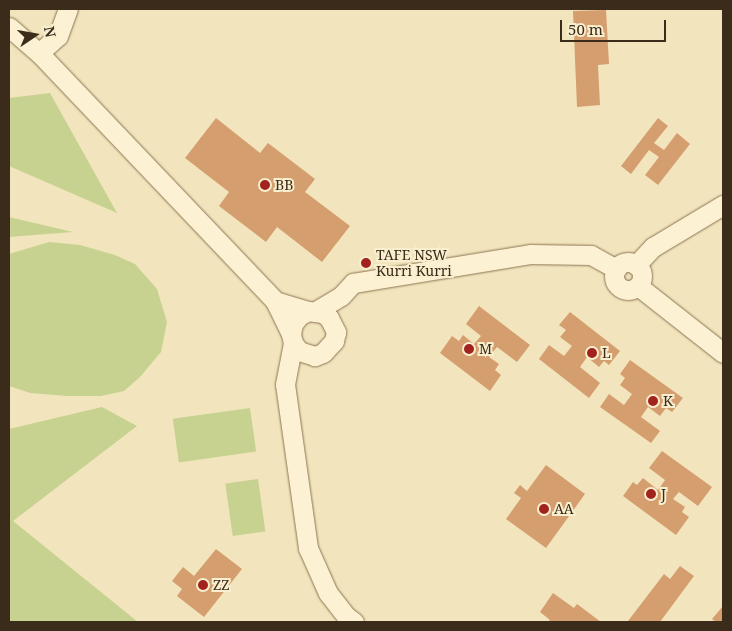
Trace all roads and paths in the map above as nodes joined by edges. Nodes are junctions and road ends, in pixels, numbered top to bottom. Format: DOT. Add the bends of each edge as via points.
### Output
graph roads {
  1 [pos="68,9"];
  2 [pos="9,27"];
  3 [pos="39,53"];
  4 [pos="723,205"];
  5 [pos="636,265"];
  6 [pos="616,269"];
  7 [pos="638,286"];
  8 [pos="341,296"];
  9 [pos="275,301"];
  10 [pos="312,311"];
  11 [pos="334,324"];
  12 [pos="297,344"];
  13 [pos="723,353"];
  14 [pos="354,622"];
  1 -- 3 [label="lane" via="58,36"];
  2 -- 3 [label="lane"];
  3 -- 9 [label="lane"];
  4 -- 5 [label="lane" via="653,247"];
  5 -- 6 [label="lane" via="623,263"];
  5 -- 7 [label="lane" via="642,272"];
  6 -- 7 [label="lane" via="615,282 621,289 630,290"];
  6 -- 8 [label="lane" via="591,255 530,254 353,283"];
  7 -- 13 [label="lane"];
  8 -- 10 [label="lane"];
  8 -- 11 [label="lane"];
  9 -- 10 [label="lane"];
  9 -- 12 [label="lane"];
  10 -- 11 [label="lane" via="329,318"];
  10 -- 12 [label="lane" via="299,316 293,324"];
  11 -- 12 [label="lane" via="336,332 330,348 323,353"];
  12 -- 14 [label="lane" via="285,384 308,548 328,593"];
}
